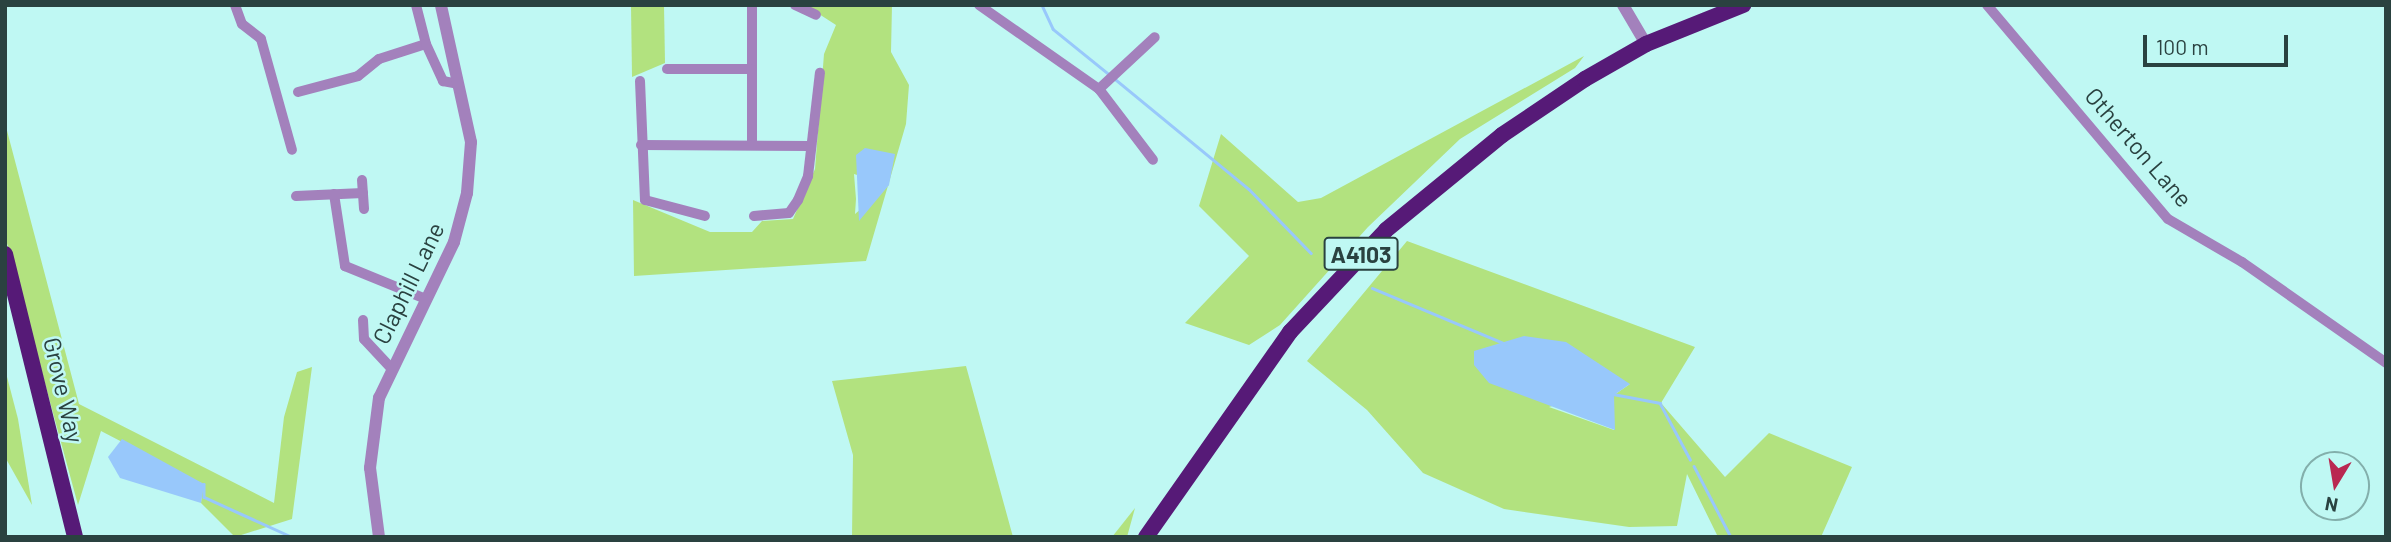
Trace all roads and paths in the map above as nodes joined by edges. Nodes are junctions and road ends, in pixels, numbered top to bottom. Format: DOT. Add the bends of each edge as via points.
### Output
graph roads {
  1 [pos="235,5"];
  2 [pos="416,5"];
  3 [pos="441,5"];
  4 [pos="752,5"];
  5 [pos="795,5"];
  6 [pos="979,5"];
  7 [pos="1623,5"];
  8 [pos="1743,5"];
  9 [pos="1987,5"];
  10 [pos="816,15"];
  11 [pos="1155,37"];
  12 [pos="426,44"];
  13 [pos="1646,44"];
  14 [pos="667,69"];
  15 [pos="751,69"];
  16 [pos="820,73"];
  17 [pos="640,81"];
  18 [pos="458,84"];
  19 [pos="1099,89"];
  20 [pos="298,92"];
  21 [pos="752,144"];
  22 [pos="641,145"];
  23 [pos="811,146"];
  24 [pos="292,150"];
  25 [pos="1153,160"];
  26 [pos="362,180"];
  27 [pos="363,193"];
  28 [pos="334,194"];
  29 [pos="296,196"];
  30 [pos="364,209"];
  31 [pos="705,216"];
  32 [pos="754,216"];
  33 [pos="5,254"];
  34 [pos="426,299"];
  35 [pos="363,320"];
  36 [pos="2386,363"];
  37 [pos="391,368"];
  38 [pos="75,537"];
  39 [pos="379,537"];
  40 [pos="1146,537"];
  1 -- 24 [label="street" via="242,24 261,39"];
  2 -- 12 [label="street"];
  3 -- 18 [label="street, Claphill Lane"];
  4 -- 15 [label="street"];
  5 -- 10 [label="street"];
  6 -- 19 [label="street"];
  7 -- 13 [label="street"];
  8 -- 13 [label="highway, A4103"];
  9 -- 36 [label="street, Otherton Lane" via="2168,219 2242,262"];
  11 -- 19 [label="street"];
  12 -- 18 [label="street" via="443,81"];
  12 -- 20 [label="street" via="379,59 358,76"];
  13 -- 40 [label="highway, A4103" via="1502,135 1337,277 1290,332"];
  14 -- 15 [label="street"];
  15 -- 21 [label="street"];
  16 -- 23 [label="street"];
  17 -- 22 [label="street"];
  18 -- 34 [label="street, Claphill Lane" via="471,142 467,193 454,242"];
  19 -- 25 [label="street"];
  21 -- 22 [label="street"];
  21 -- 23 [label="street"];
  22 -- 31 [label="street" via="645,200"];
  23 -- 32 [label="street" via="809,170 789,213"];
  26 -- 27 [label="street"];
  27 -- 28 [label="street"];
  27 -- 30 [label="street"];
  28 -- 29 [label="street"];
  28 -- 34 [label="street" via="345,266"];
  33 -- 38 [label="highway, Grove Way"];
  34 -- 37 [label="street, Claphill Lane"];
  35 -- 37 [label="street" via="364,339"];
  37 -- 39 [label="street, Claphill Lane" via="379,398 370,468"];
}
